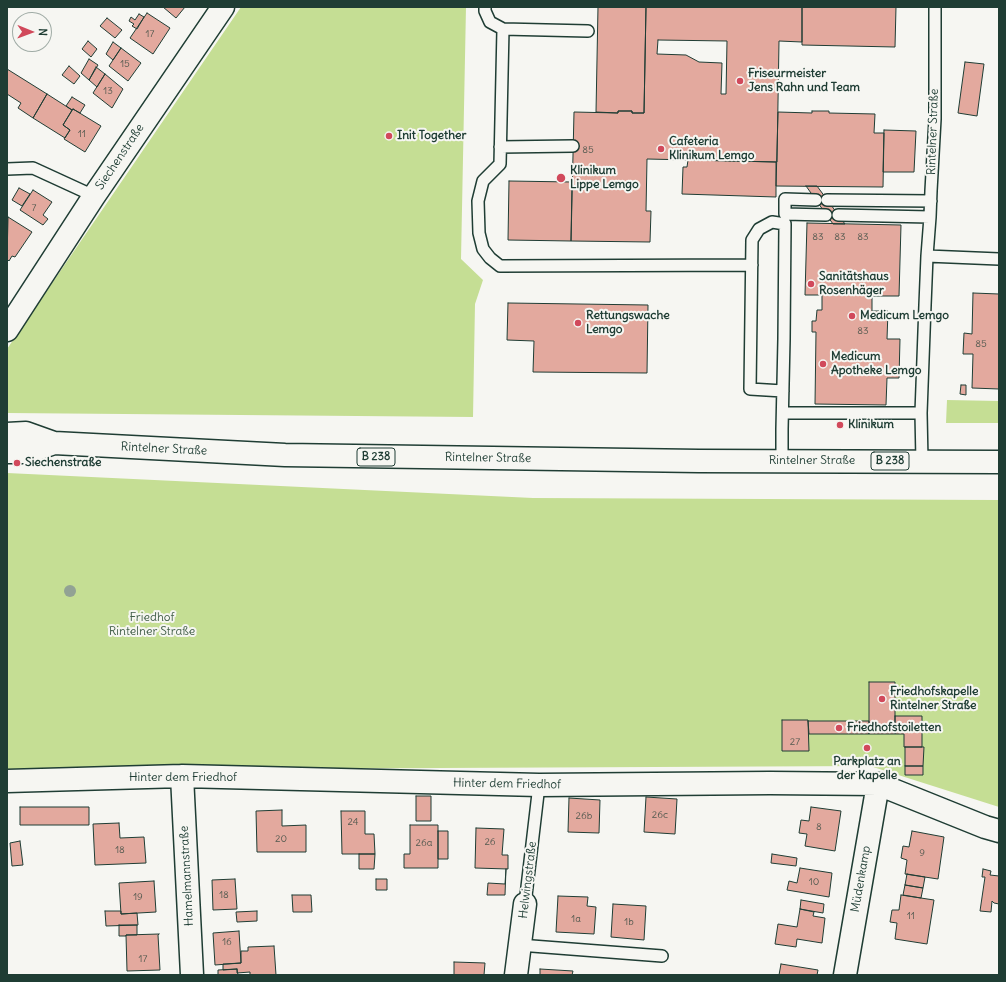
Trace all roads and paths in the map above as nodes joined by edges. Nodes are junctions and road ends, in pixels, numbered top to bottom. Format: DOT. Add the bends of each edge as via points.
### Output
graph roads {
  1 [pos="223,7"];
  2 [pos="485,7"];
  3 [pos="936,7"];
  4 [pos="503,29"];
  5 [pos="588,31"];
  6 [pos="573,146"];
  7 [pos="500,147"];
  8 [pos="7,169"];
  9 [pos="94,196"];
  10 [pos="816,200"];
  11 [pos="827,200"];
  12 [pos="931,201"];
  13 [pos="826,215"];
  14 [pos="838,215"];
  15 [pos="930,217"];
  16 [pos="927,256"];
  17 [pos="999,259"];
  18 [pos="752,265"];
  19 [pos="7,330"];
  20 [pos="783,391"];
  21 [pos="783,413"];
  22 [pos="921,413"];
  23 [pos="7,434"];
  24 [pos="54,443"];
  25 [pos="7,452"];
  26 [pos="782,461"];
  27 [pos="922,461"];
  28 [pos="999,462"];
  29 [pos="182,776"];
  30 [pos="7,781"];
  31 [pos="878,784"];
  32 [pos="539,785"];
  33 [pos="999,831"];
  34 [pos="525,904"];
  35 [pos="519,945"];
  36 [pos="662,956"];
  37 [pos="192,975"];
  38 [pos="516,975"];
  39 [pos="845,975"];
  1 -- 9 [label="street, Siechenstraße"];
  2 -- 4 [label="lane" via="490,22"];
  3 -- 12 [label="lane, Rintelner Straße"];
  4 -- 5 [label="lane"];
  4 -- 7 [label="lane"];
  6 -- 7 [label="lane"];
  7 -- 18 [label="lane" via="500,164 483,181 478,201 478,233 483,249 500,266"];
  8 -- 9 [label="lane" via="33,168"];
  9 -- 19 [label="street, Siechenstraße"];
  10 -- 13 [label="lane" via="785,199 785,214"];
  11 -- 12 [label="lane"];
  12 -- 15 [label="lane, Rintelner Straße"];
  14 -- 15 [label="lane"];
  15 -- 16 [label="lane, Rintelner Straße"];
  16 -- 17 [label="lane"];
  16 -- 22 [label="lane, Rintelner Straße"];
  18 -- 20 [label="lane" via="750,389"];
  18 -- 20 [label="lane" via="752,240 759,229 772,222 785,224"];
  20 -- 21 [label="lane"];
  21 -- 22 [label="lane"];
  21 -- 26 [label="lane"];
  22 -- 27 [label="lane, Rintelner Straße"];
  23 -- 24 [label="street, Rintelner Straße / B 238" via="26,433"];
  24 -- 25 [label="street, Rintelner Straße / B 238" via="28,452"];
  24 -- 26 [label="street, Rintelner Straße / B 238" via="285,455"];
  26 -- 27 [label="street, Rintelner Straße / B 238"];
  27 -- 28 [label="street, Rintelner Straße / B 238"];
  29 -- 30 [label="street, Hinter dem Friedhof"];
  29 -- 32 [label="street, Hinter dem Friedhof"];
  29 -- 37 [label="street, Hamelmannstraße"];
  31 -- 32 [label="street, Hinter dem Friedhof"];
  31 -- 33 [label="street, Hinter dem Friedhof"];
  31 -- 39 [label="street, Müdenkamp"];
  32 -- 34 [label="lane, Helwingstraße"];
  34 -- 35 [label="street, Helwingstraße"];
  35 -- 36 [label="lane"];
  35 -- 38 [label="street, Helwingstraße"];
}
